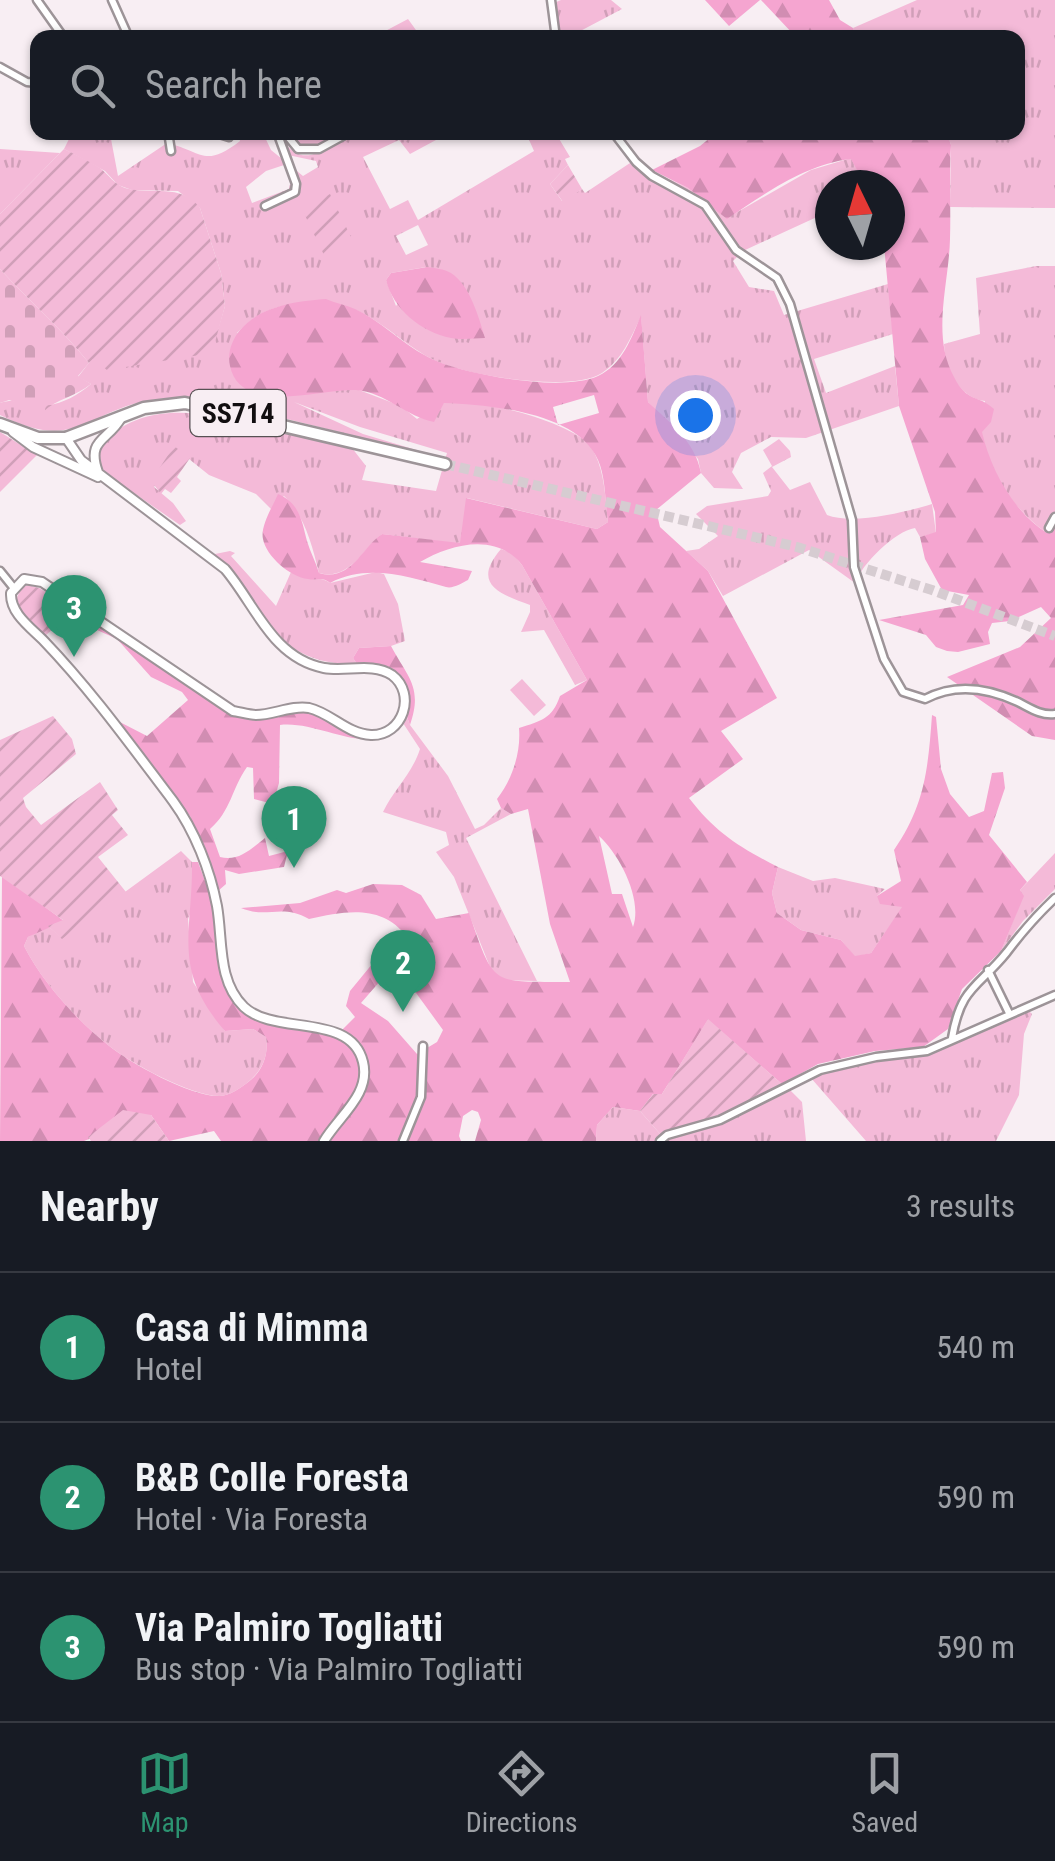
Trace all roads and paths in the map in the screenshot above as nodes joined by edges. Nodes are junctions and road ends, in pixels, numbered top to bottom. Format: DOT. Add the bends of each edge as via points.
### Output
graph roads {
  1 [pos="37,0"];
  2 [pos="551,0"];
  3 [pos="114,1"];
  4 [pos="58,30"];
  5 [pos="126,30"];
  6 [pos="555,30"];
  7 [pos="0,67"];
  8 [pos="30,82"];
  9 [pos="169,140"];
  10 [pos="282,140"];
  11 [pos="288,140"];
  12 [pos="333,140"];
  13 [pos="619,140"];
  14 [pos="171,151"];
  15 [pos="265,206"];
  16 [pos="122,417"];
  17 [pos="3,425"];
  18 [pos="66,438"];
  19 [pos="445,464"];
  20 [pos="93,472"];
  21 [pos="1055,517"];
  22 [pos="1049,528"];
  23 [pos="0,572"];
  24 [pos="14,587"];
  25 [pos="1055,714"];
  26 [pos="1055,898"];
  27 [pos="988,970"];
  28 [pos="1055,995"];
  29 [pos="1009,1013"];
  30 [pos="952,1039"];
  31 [pos="423,1046"];
  32 [pos="324,1141"];
  33 [pos="403,1141"];
  34 [pos="660,1141"];
  1 -- 4 [label="street"];
  2 -- 6 [label="street"];
  3 -- 5 [label="street"];
  7 -- 8 [label="street"];
  9 -- 14 [label="street"];
  10 -- 15 [label="street" via="295,192"];
  11 -- 12 [label="street" via="312,150"];
  13 -- 25 [label="street" via="652,176 705,205 736,250 777,278 852,520 854,567 884,659 903,692 926,698 943,690 981,689"];
  16 -- 18 [label="main road, SS714"];
  16 -- 19 [label="main road, SS714" via="154,406 194,404"];
  16 -- 20 [label="street" via="96,446"];
  17 -- 18 [label="main road" via="38,438"];
  17 -- 20 [label="street" via="33,447"];
  18 -- 20 [label="street" via="66,455"];
  20 -- 24 [label="street" via="225,569 267,632 290,652 325,668 375,669 396,679 406,702 401,718 371,735 309,708 233,711 42,582 24,579"];
  21 -- 22 [label="street"];
  23 -- 24 [label="street"];
  24 -- 32 [label="street" via="14,611 73,671 191,827 218,908 225,977 243,1006 260,1018 336,1033 362,1058 365,1080 358,1096"];
  26 -- 27 [label="street"];
  27 -- 29 [label="street"];
  27 -- 30 [label="street" via="965,994"];
  28 -- 29 [label="street"];
  29 -- 30 [label="street"];
  30 -- 34 [label="street" via="927,1052 820,1070 720,1120"];
  31 -- 33 [label="street" via="422,1097"];
}
